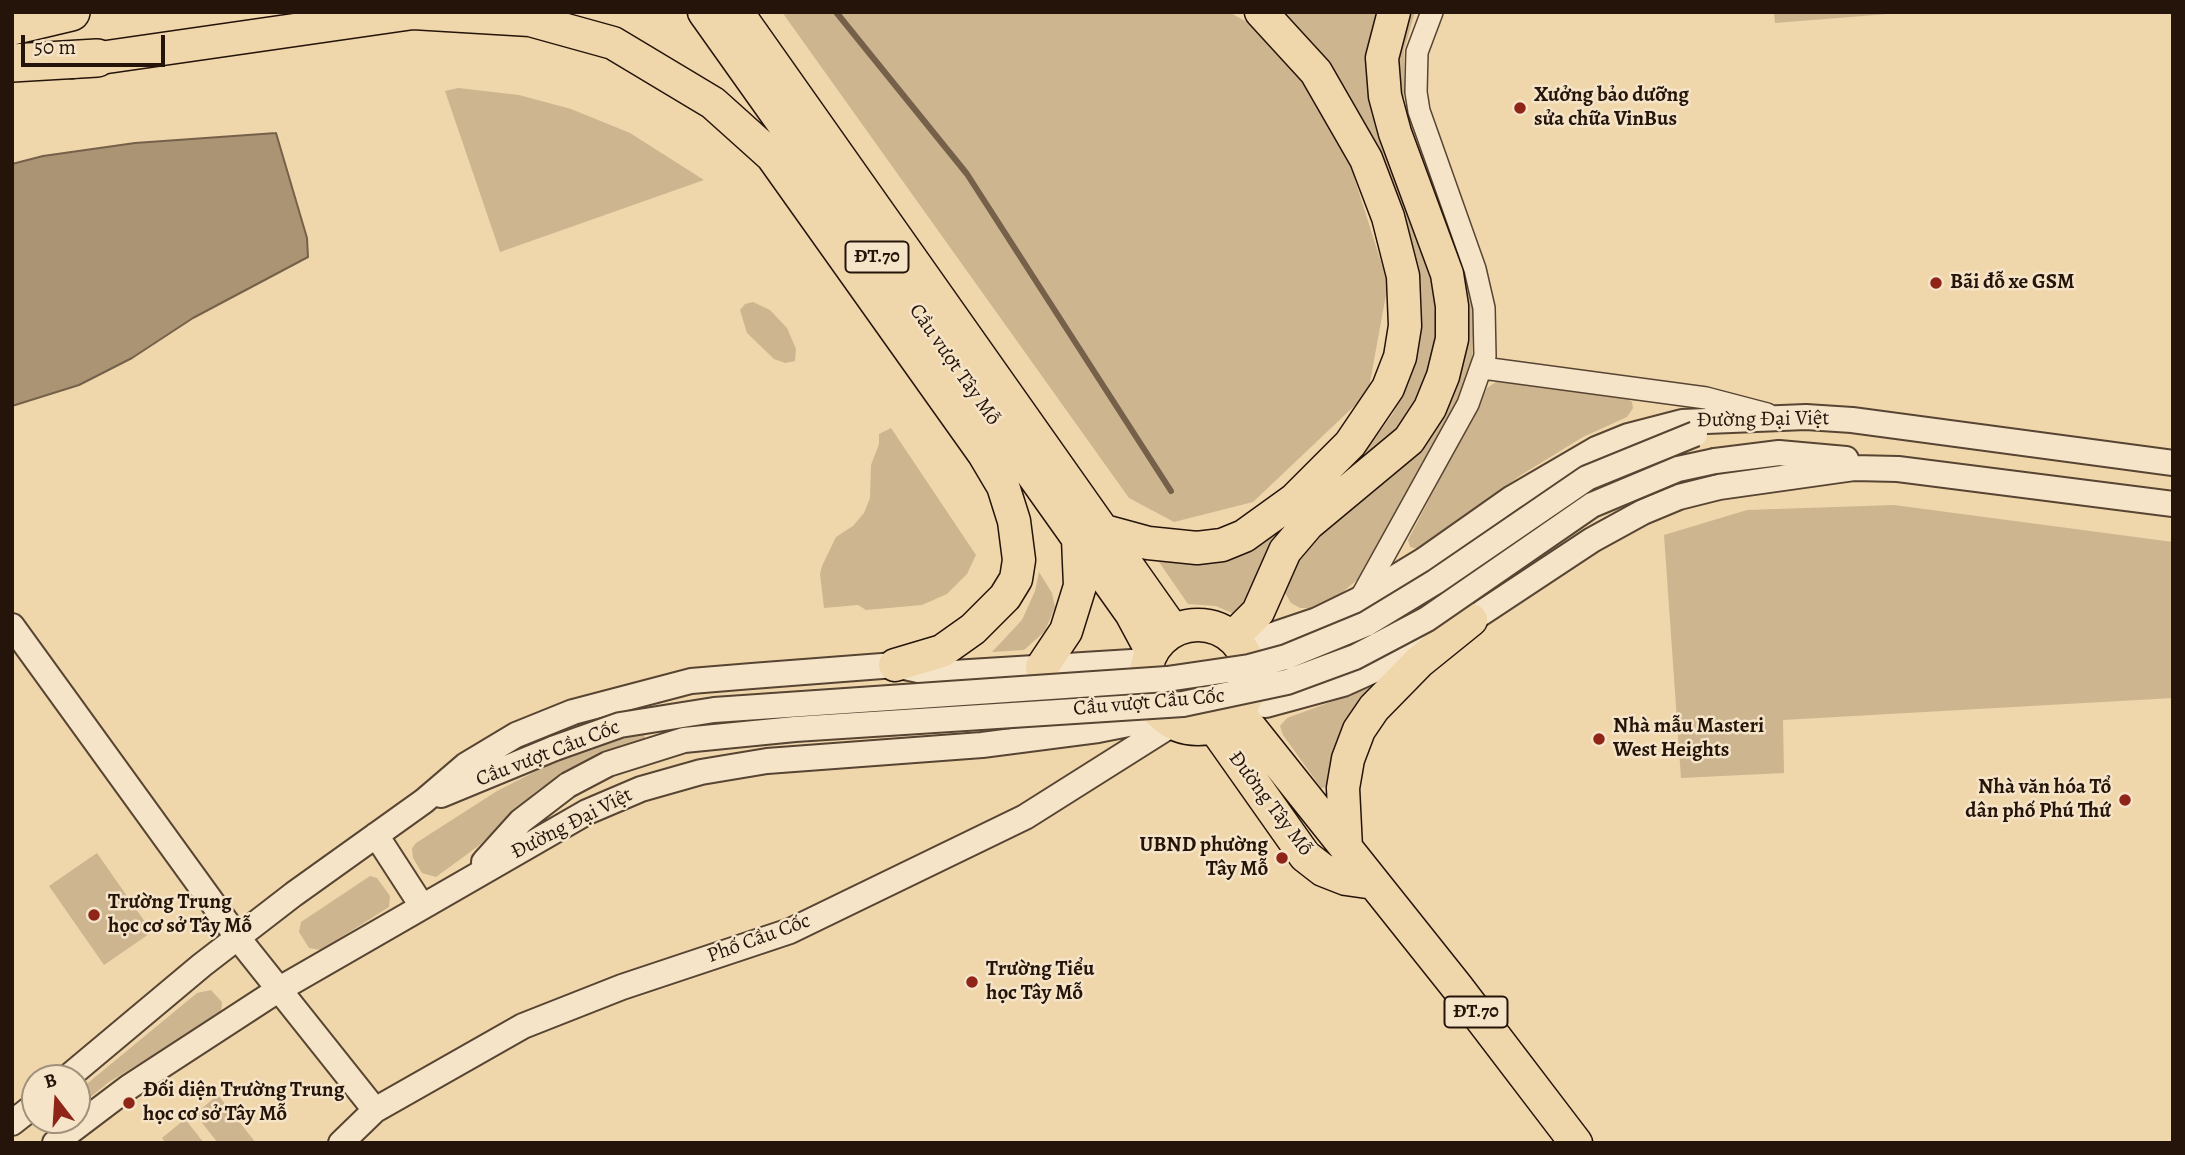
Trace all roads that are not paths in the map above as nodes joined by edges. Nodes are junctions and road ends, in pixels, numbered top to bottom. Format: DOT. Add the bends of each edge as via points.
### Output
graph roads {
  1 [pos="71,12"];
  2 [pos="704,12"];
  3 [pos="737,12"];
  4 [pos="1261,12"];
  5 [pos="1394,12"];
  6 [pos="1432,12"];
  7 [pos="417,13"];
  8 [pos="12,26"];
  9 [pos="97,58"];
  10 [pos="12,63"];
  11 [pos="12,70"];
  12 [pos="1483,368"];
  13 [pos="1782,418"];
  14 [pos="1743,422"];
  15 [pos="2173,463"];
  16 [pos="1898,469"];
  17 [pos="1061,494"];
  18 [pos="2173,504"];
  19 [pos="1091,535"];
  20 [pos="1360,599"];
  21 [pos="1471,620"];
  22 [pos="12,626"];
  23 [pos="1237,642"];
  24 [pos="1158,648"];
  25 [pos="895,665"];
  26 [pos="1042,667"];
  27 [pos="1231,714"];
  28 [pos="1169,720"];
  29 [pos="424,801"];
  30 [pos="376,835"];
  31 [pos="1346,848"];
  32 [pos="470,878"];
  33 [pos="1374,883"];
  34 [pos="422,906"];
  35 [pos="238,938"];
  36 [pos="278,990"];
  37 [pos="84,1064"];
  38 [pos="375,1110"];
  39 [pos="55,1143"];
  40 [pos="341,1143"];
  41 [pos="1576,1143"];
  1 -- 8 [label="highway"];
  2 -- 17 [label="main road, Cầu vượt Tây Mỗ / ĐT.70"];
  3 -- 17 [label="main road, Cầu vượt Tây Mỗ / ĐT.70"];
  4 -- 19 [label="main road" via="1316,72 1366,159 1391,226 1403,276 1405,326 1400,357 1388,388 1350,444 1294,500 1244,536 1197,548"];
  5 -- 23 [label="main road" via="1382,58 1385,96 1447,274 1452,339 1443,376 1430,408 1409,440 1308,524 1285,551 1258,612"];
  6 -- 12 [label="street" via="1417,52 1416,92 1475,270 1484,308"];
  7 -- 9 [label="main road"];
  7 -- 25 [label="main road" via="530,20 613,44 713,103 772,156 984,454 1003,486 1016,530 1016,579 993,612 942,651"];
  9 -- 10 [label="highway"];
  9 -- 11 [label="main road"];
  12 -- 13 [label="street" via="1706,398"];
  12 -- 20 [label="street" via="1468,404"];
  13 -- 14 [label="street, Đường Đại Việt"];
  13 -- 15 [label="street, Đường Đại Việt" via="1852,420"];
  14 -- 20 [label="street, Đường Đại Việt" via="1713,418 1682,422 1596,449 1512,498"];
  14 -- 29 [label="street, Cầu vượt Cầu Cốc, bridge" via="1695,434 1587,478 1366,624 1261,664 1167,679 714,710 620,725"];
  16 -- 18 [label="street"];
  16 -- 21 [label="street" via="1804,473 1679,497 1592,540"];
  16 -- 32 [label="street, Cầu vượt Cầu Cốc, bridge" via="1802,454 1754,455 1678,469 1592,505 1427,619 1355,657 1287,682 1182,704 684,740 608,764 568,786 521,821"];
  17 -- 19 [label="main road, Cầu vượt Tây Mỗ / ĐT.70"];
  19 -- 24 [label="main road, Cầu vượt Tây Mỗ / ĐT.70"];
  19 -- 26 [label="main road" via="1066,631"];
  20 -- 23 [label="street, Đường Đại Việt" via="1317,620"];
  21 -- 27 [label="street" via="1343,684"];
  21 -- 31 [label="main road" via="1419,662 1359,730 1343,788"];
  22 -- 35 [label="street"];
  23 -- 24 [label="main road" via="1204,625 1188,625"];
  23 -- 27 [label="main road" via="1246,656 1250,680"];
  24 -- 26 [label="street"];
  24 -- 28 [label="main road" via="1147,692"];
  25 -- 26 [label="street" via="937,674"];
  25 -- 29 [label="street" via="691,681 633,694 516,735 466,765"];
  27 -- 28 [label="main road" via="1200,729"];
  27 -- 31 [label="main road, Đường Tây Mỗ / ĐT.70"];
  27 -- 33 [label="main road, Đường Tây Mỗ" via="1305,856 1323,870"];
  28 -- 32 [label="street, Đường Đại Việt" via="982,745 767,761 701,772 641,789 587,812"];
  28 -- 38 [label="street, Phố Cầu Cốc" via="1025,817 790,930 523,1026"];
  29 -- 30 [label="street"];
  30 -- 34 [label="street"];
  30 -- 35 [label="street"];
  31 -- 33 [label="main road, Đường Tây Mỗ / ĐT.70"];
  32 -- 34 [label="street, Đường Đại Việt"];
  33 -- 41 [label="main road, Đường Tây Mỗ / ĐT.70"];
  34 -- 36 [label="street, Đường Đại Việt"];
  35 -- 36 [label="street"];
  35 -- 37 [label="street"];
  36 -- 38 [label="street"];
  36 -- 39 [label="street, Đường Đại Việt" via="129,1087"];
  38 -- 40 [label="street, Phố Cầu Cốc"];
}
